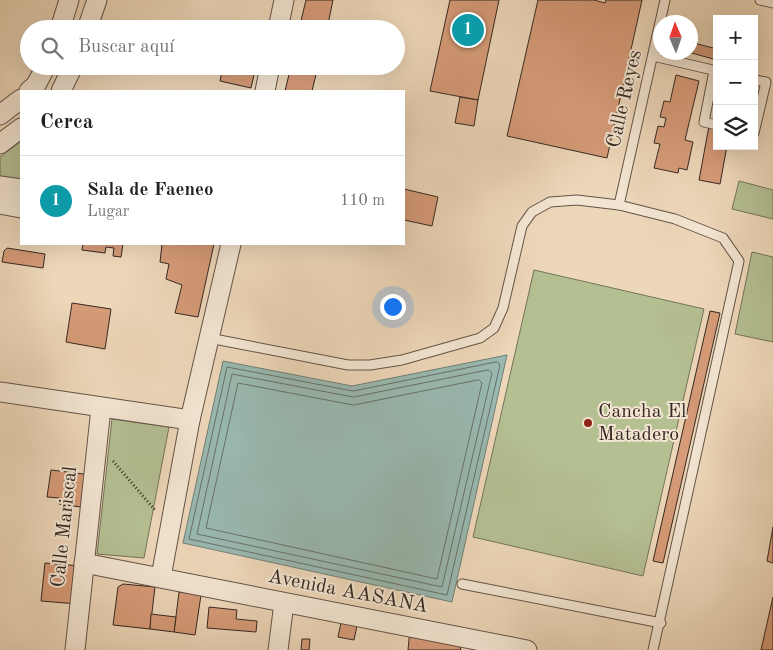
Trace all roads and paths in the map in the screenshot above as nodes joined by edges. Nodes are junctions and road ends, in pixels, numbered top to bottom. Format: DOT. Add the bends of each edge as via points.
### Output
graph roads {
  1 [pos="69,0"];
  2 [pos="97,0"];
  3 [pos="284,0"];
  4 [pos="665,0"];
  5 [pos="760,0"];
  6 [pos="773,3"];
  7 [pos="662,15"];
  8 [pos="63,20"];
  9 [pos="90,20"];
  10 [pos="280,20"];
  11 [pos="653,56"];
  12 [pos="670,60"];
  13 [pos="713,71"];
  14 [pos="42,75"];
  15 [pos="69,75"];
  16 [pos="268,75"];
  17 [pos="713,80"];
  18 [pos="758,81"];
  19 [pos="35,89"];
  20 [pos="61,90"];
  21 [pos="265,90"];
  22 [pos="20,100"];
  23 [pos="0,115"];
  24 [pos="758,116"];
  25 [pos="713,124"];
  26 [pos="20,129"];
  27 [pos="0,144"];
  28 [pos="0,186"];
  29 [pos="20,189"];
  30 [pos="0,204"];
  31 [pos="619,205"];
  32 [pos="20,208"];
  33 [pos="231,245"];
  34 [pos="209,338"];
  35 [pos="0,392"];
  36 [pos="101,408"];
  37 [pos="190,420"];
  38 [pos="97,443"];
  39 [pos="171,529"];
  40 [pos="84,562"];
  41 [pos="162,577"];
  42 [pos="462,584"];
  43 [pos="284,603"];
  44 [pos="660,623"];
  45 [pos="473,645"];
  46 [pos="75,650"];
  47 [pos="278,650"];
  48 [pos="527,650"];
  49 [pos="653,650"];
  1 -- 8 [label="street"];
  2 -- 9 [label="street"];
  3 -- 10 [label="street"];
  4 -- 7 [label="lane, Calle Reyes"];
  5 -- 6 [label="lane"];
  11 -- 31 [label="lane, Calle Reyes"];
  12 -- 13 [label="lane"];
  14 -- 19 [label="street"];
  15 -- 20 [label="street"];
  16 -- 21 [label="street"];
  17 -- 25 [label="lane" via="704,122"];
  18 -- 24 [label="lane" via="766,82"];
  22 -- 23 [label="street"];
  26 -- 27 [label="street"];
  28 -- 29 [label="street"];
  30 -- 32 [label="street"];
  31 -- 34 [label="lane" via="577,200 550,202 532,212 522,226 503,308 494,328 480,338 402,360 370,365 348,365"];
  31 -- 44 [label="lane" via="675,219 724,238 739,261"];
  33 -- 34 [label="street"];
  34 -- 37 [label="street"];
  35 -- 36 [label="street"];
  36 -- 37 [label="street"];
  36 -- 38 [label="street, Calle Mariscal"];
  37 -- 39 [label="street"];
  38 -- 39 [label="path"];
  38 -- 40 [label="street, Calle Mariscal"];
  39 -- 41 [label="street"];
  40 -- 41 [label="street, Avenida AASANA"];
  40 -- 46 [label="street, Calle Mariscal"];
  41 -- 43 [label="street, Avenida AASANA"];
  42 -- 44 [label="lane"];
  43 -- 45 [label="street, Avenida AASANA"];
  43 -- 47 [label="street"];
  44 -- 49 [label="lane"];
  45 -- 48 [label="street, Avenida AASANA"];
}
